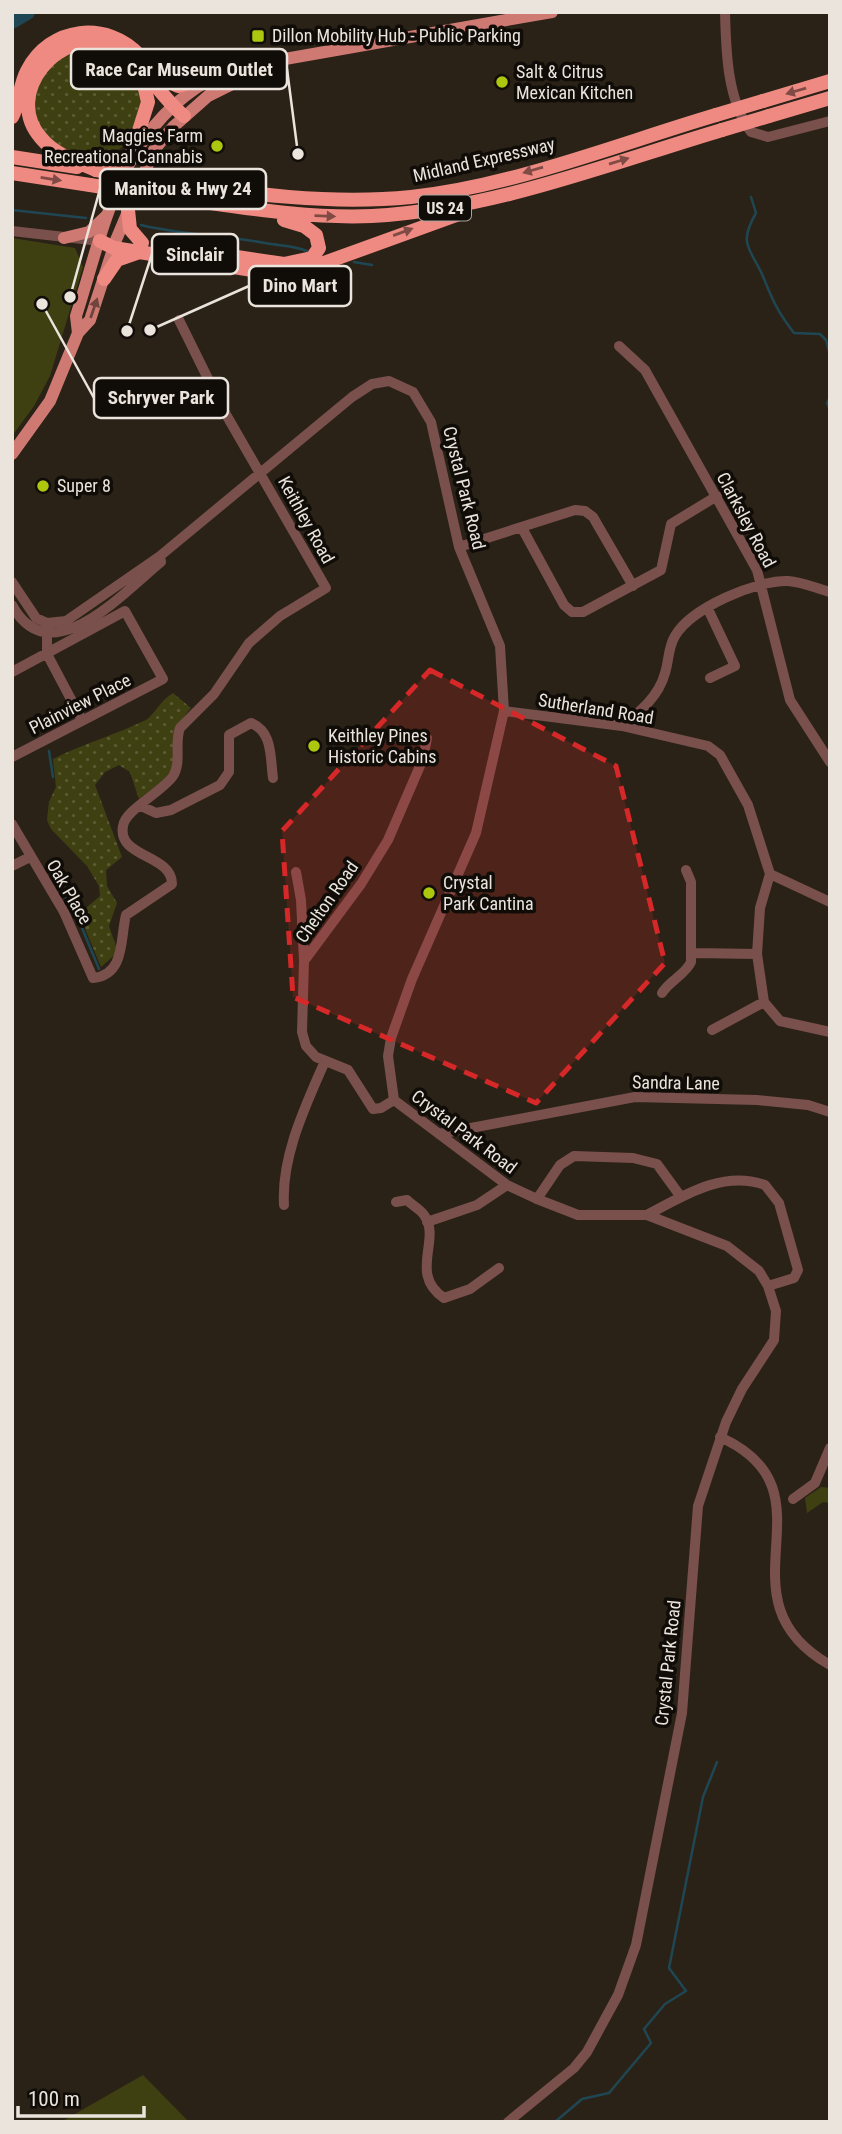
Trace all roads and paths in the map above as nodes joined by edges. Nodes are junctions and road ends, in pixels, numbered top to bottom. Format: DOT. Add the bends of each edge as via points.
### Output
graph roads {
  1 [pos="552,12"];
  2 [pos="725,12"];
  3 [pos="285,59"];
  4 [pos="141,72"];
  5 [pos="221,73"];
  6 [pos="157,76"];
  7 [pos="830,81"];
  8 [pos="830,98"];
  9 [pos="175,103"];
  10 [pos="184,116"];
  11 [pos="12,117"];
  12 [pos="830,121"];
  13 [pos="12,157"];
  14 [pos="130,159"];
  15 [pos="96,170"];
  16 [pos="589,170"];
  17 [pos="12,173"];
  18 [pos="201,202"];
  19 [pos="128,210"];
  20 [pos="109,213"];
  21 [pos="12,231"];
  22 [pos="64,237"];
  23 [pos="100,241"];
  24 [pos="115,244"];
  25 [pos="145,248"];
  26 [pos="97,276"];
  27 [pos="179,320"];
  28 [pos="619,346"];
  29 [pos="12,454"];
  30 [pos="261,470"];
  31 [pos="717,496"];
  32 [pos="522,528"];
  33 [pos="459,547"];
  34 [pos="160,556"];
  35 [pos="12,582"];
  36 [pos="761,584"];
  37 [pos="633,586"];
  38 [pos="830,592"];
  39 [pos="12,605"];
  40 [pos="708,609"];
  41 [pos="47,623"];
  42 [pos="46,635"];
  43 [pos="47,654"];
  44 [pos="12,672"];
  45 [pos="710,678"];
  46 [pos="504,711"];
  47 [pos="82,720"];
  48 [pos="622,726"];
  49 [pos="427,738"];
  50 [pos="12,757"];
  51 [pos="830,762"];
  52 [pos="273,778"];
  53 [pos="141,806"];
  54 [pos="12,824"];
  55 [pos="30,857"];
  56 [pos="12,866"];
  57 [pos="686,870"];
  58 [pos="296,872"];
  59 [pos="771,874"];
  60 [pos="830,902"];
  61 [pos="693,953"];
  62 [pos="757,954"];
  63 [pos="304,961"];
  64 [pos="93,978"];
  65 [pos="662,993"];
  66 [pos="764,1002"];
  67 [pos="712,1030"];
  68 [pos="830,1032"];
  69 [pos="325,1061"];
  70 [pos="394,1100"];
  71 [pos="830,1112"];
  72 [pos="439,1134"];
  73 [pos="507,1185"];
  74 [pos="681,1197"];
  75 [pos="537,1199"];
  76 [pos="396,1202"];
  77 [pos="284,1205"];
  78 [pos="647,1215"];
  79 [pos="427,1222"];
  80 [pos="499,1268"];
  81 [pos="768,1286"];
  82 [pos="720,1437"];
  83 [pos="830,1448"];
  84 [pos="775,1467"];
  85 [pos="793,1499"];
  86 [pos="789,1549"];
  87 [pos="830,1665"];
  88 [pos="508,2122"];
  1 -- 3 [label="main road"];
  2 -- 12 [label="street" via="730,76 751,132 768,137"];
  3 -- 5 [label="main road" via="268,58"];
  3 -- 10 [label="main road" via="222,87"];
  4 -- 9 [label="highway"];
  4 -- 14 [label="highway" via="148,102"];
  4 -- 15 [label="highway" via="115,47 84,41 56,52 37,74 29,101 34,129 56,151"];
  5 -- 6 [label="highway" via="178,86"];
  5 -- 9 [label="main road"];
  6 -- 9 [label="highway"];
  6 -- 11 [label="highway" via="132,47 116,37 74,33 51,43 32,62"];
  7 -- 15 [label="highway, Midland Expressway / US 24, one-way, bridge" via="525,173 415,196 309,199"];
  16 -- 8 [label="highway, Midland Expressway / US 24, one-way, bridge"];
  9 -- 10 [label="highway"];
  9 -- 14 [label="main road"];
  10 -- 19 [label="main road" via="154,150"];
  13 -- 15 [label="highway, Midland Expressway / US 24"];
  14 -- 20 [label="main road"];
  18 -- 16 [label="highway, Midland Expressway / US 24, one-way" via="306,215 394,214 473,202"];
  25 -- 16 [label="highway, one-way" via="270,273 299,272"];
  17 -- 18 [label="highway, Midland Expressway / US 24, one-way, bridge"];
  18 -- 25 [label="highway" via="304,226 316,235 317,250 307,261 284,264"];
  19 -- 24 [label="main road"];
  19 -- 25 [label="highway" via="130,229"];
  20 -- 22 [label="main road" via="89,232"];
  20 -- 23 [label="main road"];
  21 -- 22 [label="street"];
  22 -- 23 [label="street"];
  22 -- 26 [label="main road" via="89,250"];
  23 -- 24 [label="highway"];
  23 -- 26 [label="main road"];
  24 -- 25 [label="highway"];
  24 -- 26 [label="main road"];
  25 -- 26 [label="highway"];
  26 -- 29 [label="main road" via="90,320 78,333 50,401"];
  27 -- 30 [label="street" via="224,411"];
  28 -- 31 [label="street, Clarksley Road" via="645,370"];
  30 -- 33 [label="street, Crystal Park Road" via="363,389 380,382 405,386 420,400 431,422"];
  30 -- 34 [label="street, Crystal Park Road"];
  30 -- 53 [label="street, Keithley Road" via="326,587 248,643 214,694 180,728 173,776"];
  31 -- 36 [label="street, Clarksley Road"];
  31 -- 37 [label="street" via="674,520 661,570"];
  32 -- 33 [label="street"];
  32 -- 37 [label="street" via="575,510 585,511 593,517"];
  32 -- 37 [label="street" via="572,612 583,612"];
  33 -- 46 [label="street, Crystal Park Road" via="500,646"];
  34 -- 41 [label="street, Crystal Park Road" via="87,610 66,621"];
  34 -- 42 [label="street, Crystal Park Road" via="161,562 93,616 72,629"];
  35 -- 41 [label="street" via="31,613"];
  36 -- 38 [label="street" via="796,582"];
  36 -- 40 [label="street"];
  36 -- 51 [label="street, Clarksley Road" via="790,700"];
  39 -- 42 [label="street" via="26,625"];
  40 -- 45 [label="street" via="735,666"];
  40 -- 48 [label="street" via="680,629 660,687"];
  41 -- 42 [label="street"];
  42 -- 43 [label="street"];
  43 -- 44 [label="street"];
  43 -- 47 [label="street"];
  43 -- 47 [label="street, Plainview Place" via="125,611 163,679"];
  46 -- 48 [label="street, Sutherland Road"];
  46 -- 70 [label="street, Crystal Park Road" via="476,833 391,1038 388,1056"];
  47 -- 50 [label="street, Plainview Place"];
  48 -- 59 [label="street, Sutherland Road" via="715,749 748,805"];
  49 -- 63 [label="street, Chelton Road" via="423,759 388,840"];
  52 -- 53 [label="street" via="267,736 262,727 251,723 229,735 229,772 220,785 171,810 156,813"];
  53 -- 64 [label="street, Keithley Road" via="127,816 123,835 135,850 164,866 172,884 126,915 121,955 110,970"];
  54 -- 55 [label="street, Oak Place"];
  55 -- 56 [label="street"];
  55 -- 64 [label="street, Oak Place" via="64,912"];
  57 -- 61 [label="street" via="691,882"];
  58 -- 63 [label="street"];
  59 -- 60 [label="street"];
  59 -- 62 [label="street" via="760,908"];
  61 -- 62 [label="street"];
  61 -- 65 [label="street" via="690,967"];
  62 -- 66 [label="street"];
  63 -- 69 [label="street, Chelton Road" via="304,1041 309,1051"];
  66 -- 67 [label="street"];
  66 -- 68 [label="street" via="780,1021"];
  69 -- 70 [label="street, Chelton Road" via="348,1070 373,1109"];
  69 -- 77 [label="street" via="306,1105 284,1179"];
  70 -- 72 [label="street, Crystal Park Road"];
  71 -- 72 [label="street, Sandra Lane" via="757,1100 635,1097"];
  72 -- 73 [label="street, Crystal Park Road"];
  73 -- 75 [label="street, Crystal Park Road"];
  73 -- 79 [label="street" via="477,1205"];
  74 -- 75 [label="street" via="657,1164 633,1158 574,1156 559,1164"];
  74 -- 78 [label="street"];
  74 -- 81 [label="street" via="719,1182 757,1182 770,1188 799,1270 794,1278"];
  75 -- 78 [label="street, Crystal Park Road" via="578,1215"];
  76 -- 79 [label="street" via="407,1200"];
  78 -- 81 [label="street, Crystal Park Road" via="727,1246 752,1264"];
  79 -- 80 [label="street" via="426,1270 444,1298 456,1296"];
  81 -- 82 [label="street, Crystal Park Road" via="776,1311 774,1340 742,1389"];
  82 -- 84 [label="street" via="749,1448"];
  82 -- 88 [label="street, Crystal Park Road" via="698,1506 682,1713 636,1945 618,1995 587,2052"];
  83 -- 85 [label="street" via="815,1483"];
  86 -- 87 [label="street" via="782,1584 788,1618 807,1647"];
}
